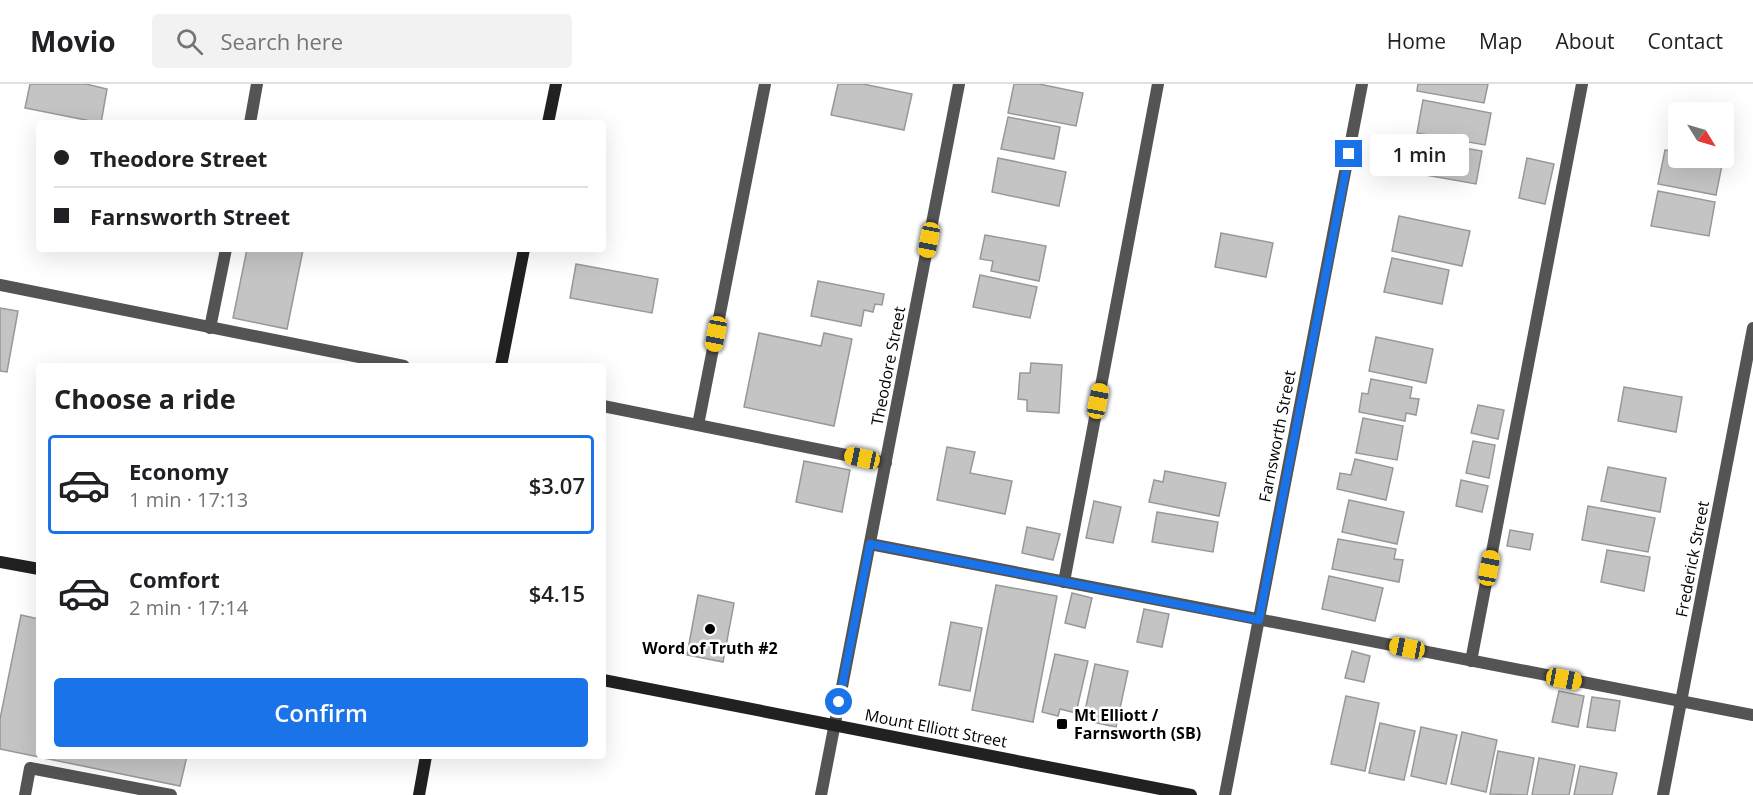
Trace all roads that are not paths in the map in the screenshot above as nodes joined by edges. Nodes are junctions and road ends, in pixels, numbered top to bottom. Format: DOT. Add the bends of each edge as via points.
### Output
graph roads {
  1 [pos="257,84"];
  2 [pos="555,84"];
  3 [pos="765,84"];
  4 [pos="959,84"];
  5 [pos="1158,84"];
  6 [pos="1362,84"];
  7 [pos="1582,84"];
  8 [pos="251,120"];
  9 [pos="549,120"];
  10 [pos="225,252"];
  11 [pos="523,252"];
  12 [pos="0,285"];
  13 [pos="210,328"];
  14 [pos="1753,328"];
  15 [pos="390,363"];
  16 [pos="502,363"];
  17 [pos="606,407"];
  18 [pos="698,425"];
  19 [pos="886,463"];
  20 [pos="870,544"];
  21 [pos="0,562"];
  22 [pos="36,568"];
  23 [pos="1064,582"];
  24 [pos="1259,620"];
  25 [pos="1471,661"];
  26 [pos="606,681"];
  27 [pos="1681,701"];
  28 [pos="1753,715"];
  29 [pos="835,725"];
  30 [pos="425,759"];
  31 [pos="25,795"];
  32 [pos="171,795"];
  33 [pos="419,795"];
  34 [pos="821,795"];
  35 [pos="1191,795"];
  36 [pos="1225,795"];
  37 [pos="1663,795"];
  1 -- 8 [label="street"];
  2 -- 9 [label="main road"];
  3 -- 18 [label="street"];
  4 -- 19 [label="street, Theodore Street"];
  5 -- 23 [label="street"];
  6 -- 24 [label="street, Farnsworth Street"];
  7 -- 25 [label="street"];
  10 -- 13 [label="street"];
  11 -- 16 [label="main road"];
  12 -- 13 [label="street"];
  13 -- 15 [label="street"];
  14 -- 27 [label="street, Frederick Street"];
  17 -- 18 [label="street"];
  18 -- 19 [label="street"];
  19 -- 20 [label="street, Theodore Street"];
  20 -- 23 [label="street"];
  20 -- 29 [label="street, Theodore Street"];
  21 -- 22 [label="main road"];
  23 -- 24 [label="street"];
  24 -- 25 [label="street"];
  24 -- 36 [label="street, Farnsworth Street"];
  25 -- 27 [label="street"];
  26 -- 29 [label="main road, Mount Elliott Street"];
  27 -- 28 [label="street"];
  27 -- 37 [label="street, Frederick Street"];
  29 -- 34 [label="street, Theodore Street"];
  29 -- 35 [label="main road, Mount Elliott Street"];
  30 -- 33 [label="main road"];
  31 -- 32 [label="street" via="30,768"];
}
